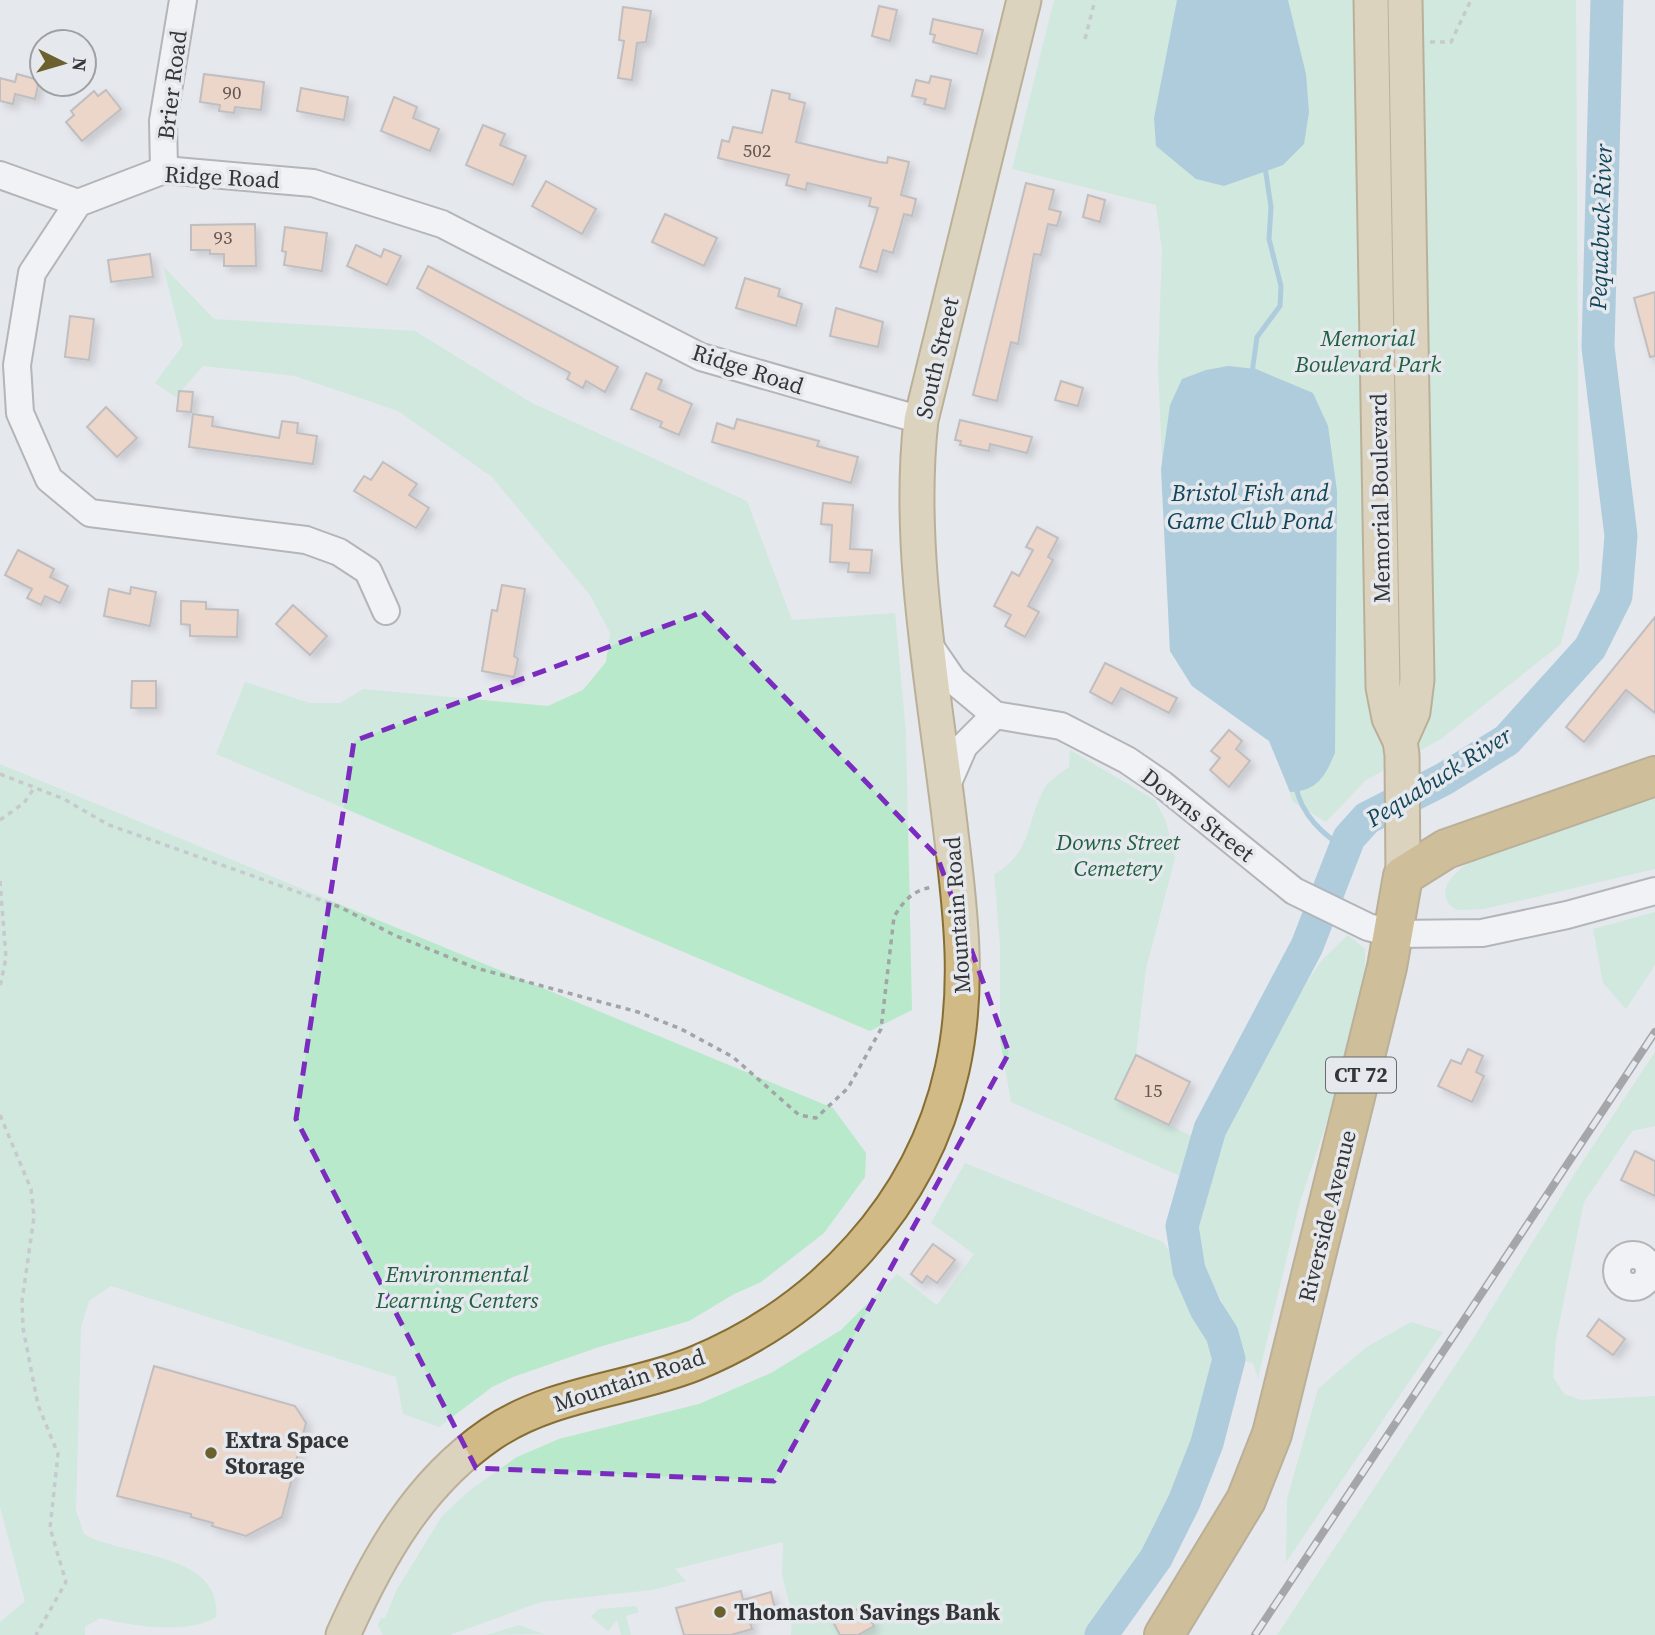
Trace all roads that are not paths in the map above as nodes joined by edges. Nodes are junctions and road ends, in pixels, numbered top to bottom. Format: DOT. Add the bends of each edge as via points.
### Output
graph roads {
  1 [pos="183,0"];
  2 [pos="1024,0"];
  3 [pos="1371,0"];
  4 [pos="1405,0"];
  5 [pos="164,170"];
  6 [pos="0,175"];
  7 [pos="78,203"];
  8 [pos="921,420"];
  9 [pos="386,611"];
  10 [pos="929,645"];
  11 [pos="995,715"];
  12 [pos="939,723"];
  13 [pos="1401,748"];
  14 [pos="1655,776"];
  15 [pos="946,787"];
  16 [pos="1403,876"];
  17 [pos="1655,891"];
  18 [pos="1394,934"];
  19 [pos="343,1635"];
  20 [pos="1164,1635"];
  1 -- 5 [label="street, Brier Road" via="163,121"];
  2 -- 8 [label="main road, South Street"];
  3 -- 13 [label="main road, Memorial Boulevard" via="1383,688"];
  4 -- 13 [label="main road, Memorial Boulevard" via="1416,680 1413,712"];
  5 -- 7 [label="street, Ridge Road"];
  5 -- 8 [label="street, Ridge Road" via="313,183 442,224 701,358"];
  6 -- 7 [label="street"];
  7 -- 9 [label="street" via="32,273 17,365 20,413 49,479 90,513 306,540 338,552 368,571"];
  8 -- 10 [label="main road, South Street" via="915,527"];
  10 -- 11 [label="street" via="953,680"];
  10 -- 12 [label="main road, South Street"];
  11 -- 15 [label="street" via="964,746"];
  11 -- 18 [label="street, Downs Street" via="1061,726 1126,760 1294,891 1352,920"];
  12 -- 15 [label="main road, Mountain Road"];
  13 -- 16 [label="main road, Memorial Boulevard"];
  14 -- 16 [label="highway" via="1446,849"];
  15 -- 19 [label="main road, Mountain Road" via="965,975 962,1021 952,1074 928,1144 897,1201 823,1287 763,1328 692,1364 551,1404 492,1433 415,1503 377,1561"];
  16 -- 18 [label="highway, Riverside Avenue / CT 72"];
  17 -- 18 [label="street, Downs Street" via="1482,933"];
  18 -- 20 [label="highway, Riverside Avenue / CT 72" via="1272,1434 1246,1500"];
}
